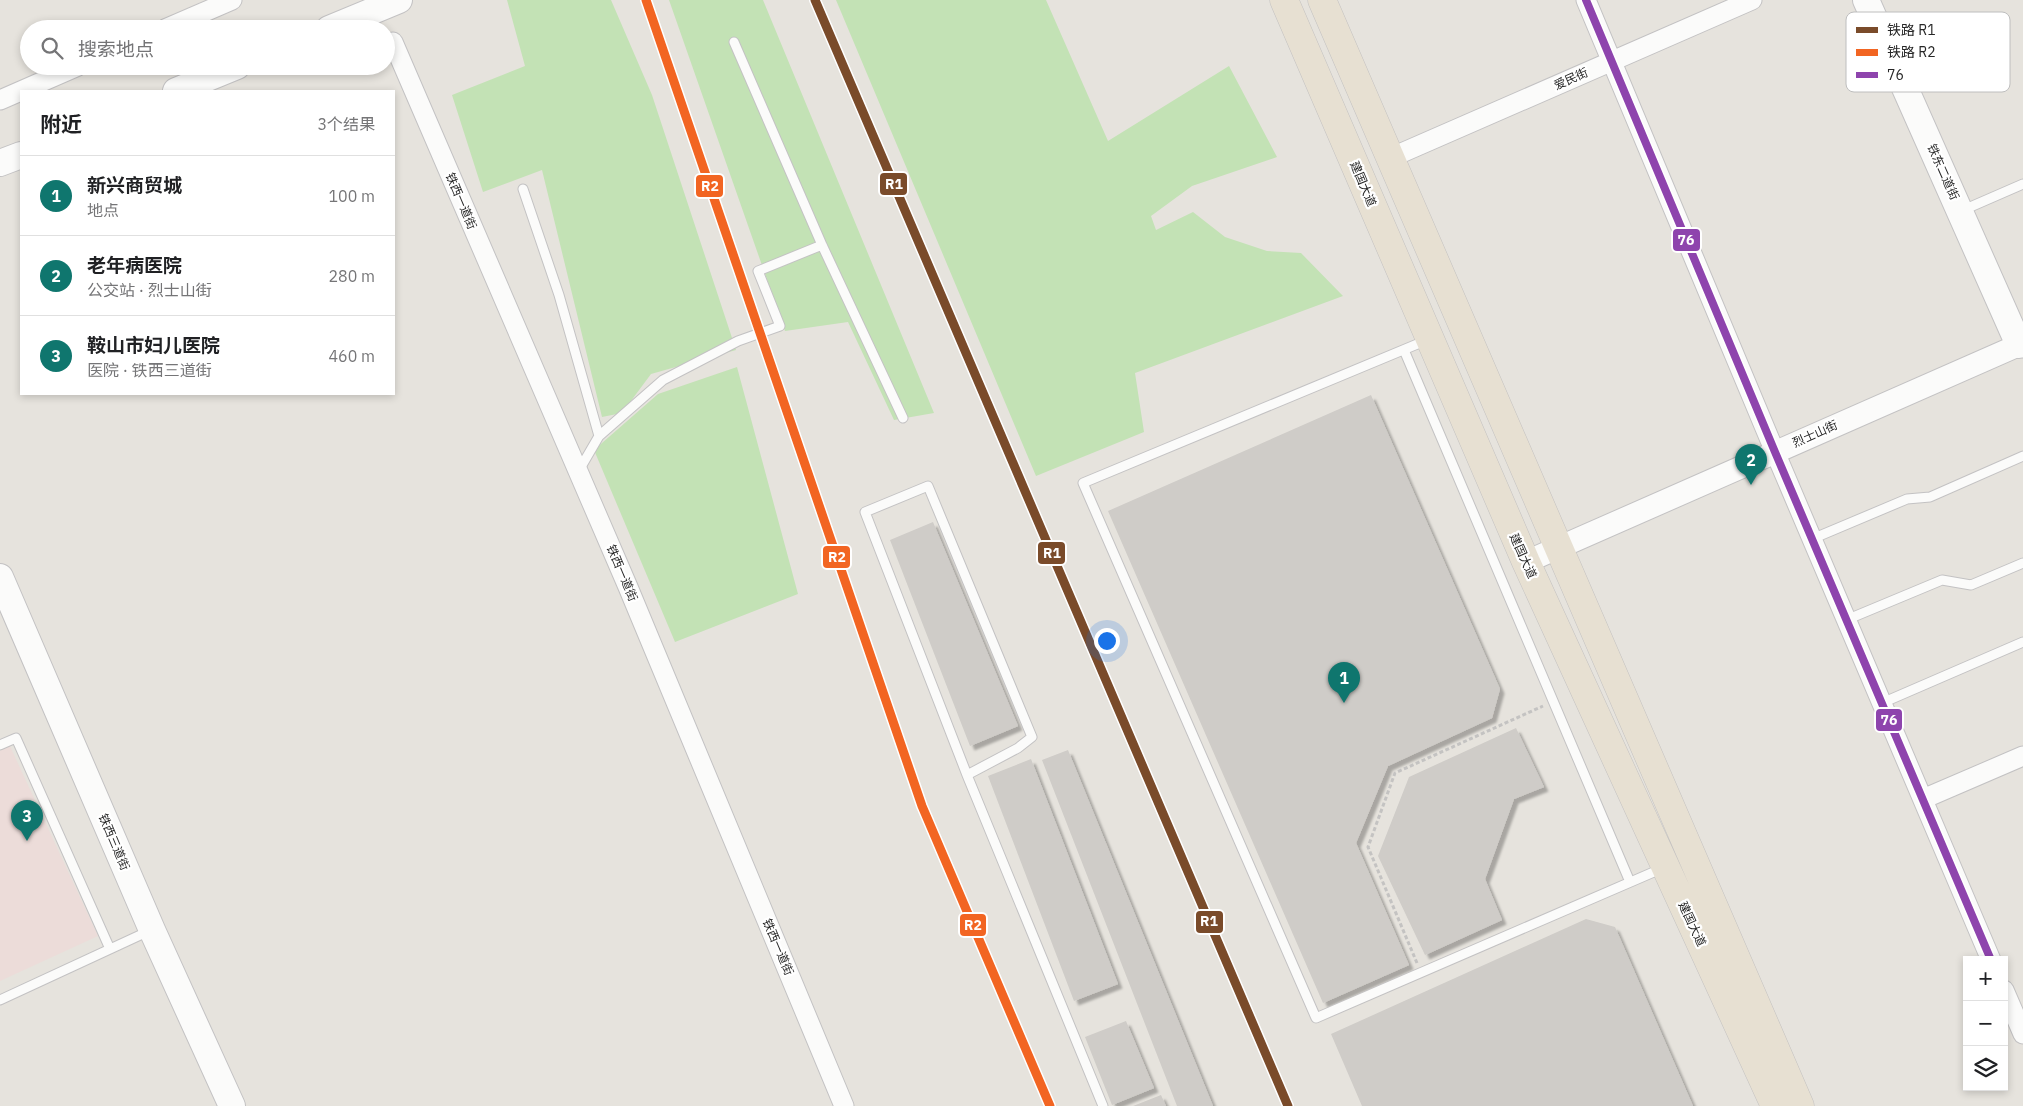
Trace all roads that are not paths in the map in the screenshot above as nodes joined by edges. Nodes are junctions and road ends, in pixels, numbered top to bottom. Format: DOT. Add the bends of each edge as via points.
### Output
graph roads {
  1 [pos="232,0"];
  2 [pos="399,0"];
  3 [pos="1284,0"];
  4 [pos="1322,0"];
  5 [pos="1586,0"];
  6 [pos="1752,0"];
  7 [pos="1866,0"];
  8 [pos="1871,12"];
  9 [pos="186,20"];
  10 [pos="351,20"];
  11 [pos="734,42"];
  12 [pos="395,47"];
  13 [pos="1611,61"];
  14 [pos="57,75"];
  15 [pos="215,75"];
  16 [pos="23,90"];
  17 [pos="178,90"];
  18 [pos="20,91"];
  19 [pos="1907,92"];
  20 [pos="0,100"];
  21 [pos="20,155"];
  22 [pos="1390,158"];
  23 [pos="0,164"];
  24 [pos="2023,184"];
  25 [pos="523,189"];
  26 [pos="1960,212"];
  27 [pos="822,246"];
  28 [pos="1430,339"];
  29 [pos="2021,344"];
  30 [pos="1404,350"];
  31 [pos="903,418"];
  32 [pos="598,436"];
  33 [pos="1775,452"];
  34 [pos="2023,456"];
  35 [pos="578,472"];
  36 [pos="1812,539"];
  37 [pos="1559,546"];
  38 [pos="1526,562"];
  39 [pos="2023,563"];
  40 [pos="0,577"];
  41 [pos="6,605"];
  42 [pos="1846,620"];
  43 [pos="2023,642"];
  44 [pos="1882,703"];
  45 [pos="0,745"];
  46 [pos="2023,756"];
  47 [pos="967,775"];
  48 [pos="1923,799"];
  49 [pos="1665,867"];
  50 [pos="1630,882"];
  51 [pos="152,930"];
  52 [pos="110,949"];
  53 [pos="1990,956"];
  54 [pos="2008,999"];
  55 [pos="0,1000"];
  56 [pos="2023,1034"];
  57 [pos="232,1106"];
  58 [pos="844,1106"];
  59 [pos="1103,1106"];
  60 [pos="1775,1106"];
  61 [pos="1800,1106"];
  1 -- 9 [label="street"];
  2 -- 10 [label="main road"];
  3 -- 28 [label="highway, 建国大道"];
  4 -- 22 [label="highway"];
  5 -- 13 [label="street"];
  6 -- 13 [label="street, 爱民街"];
  7 -- 8 [label="main road, 铁东二道街"];
  11 -- 27 [label="lane"];
  12 -- 35 [label="street, 铁西一道街"];
  13 -- 22 [label="street, 爱民街"];
  13 -- 33 [label="street"];
  14 -- 16 [label="street"];
  15 -- 17 [label="main road"];
  18 -- 20 [label="street"];
  19 -- 26 [label="main road, 铁东二道街"];
  21 -- 23 [label="main road"];
  22 -- 37 [label="highway"];
  24 -- 26 [label="lane"];
  25 -- 32 [label="lane" via="559,295"];
  26 -- 29 [label="main road, 铁东二道街"];
  27 -- 31 [label="lane"];
  27 -- 32 [label="lane" via="758,270 780,326 738,341 663,380"];
  28 -- 30 [label="lane"];
  28 -- 38 [label="highway, 建国大道"];
  29 -- 33 [label="street, 烈士山街"];
  30 -- 50 [label="lane"];
  30 -- 50 [label="lane" via="1083,483 1316,1018"];
  32 -- 35 [label="lane"];
  33 -- 36 [label="street"];
  33 -- 37 [label="street, 烈士山街"];
  34 -- 36 [label="lane" via="1930,497 1907,499"];
  35 -- 58 [label="street, 铁西一道街"];
  36 -- 42 [label="street"];
  37 -- 38 [label="street, 烈士山街"];
  37 -- 61 [label="highway"];
  38 -- 49 [label="highway, 建国大道"];
  39 -- 42 [label="lane" via="1971,585 1942,580"];
  40 -- 41 [label="main road, 铁西三道街"];
  41 -- 51 [label="main road, 铁西三道街"];
  42 -- 44 [label="street"];
  43 -- 44 [label="lane"];
  44 -- 48 [label="street"];
  45 -- 52 [label="lane" via="16,738"];
  46 -- 48 [label="street"];
  47 -- 47 [label="lane" via="1032,737 928,486 865,512"];
  47 -- 59 [label="lane"];
  48 -- 53 [label="street"];
  49 -- 50 [label="lane"];
  49 -- 60 [label="highway, 建国大道"];
  51 -- 52 [label="lane"];
  51 -- 57 [label="main road, 铁西三道街"];
  52 -- 55 [label="lane"];
  54 -- 56 [label="street"];
}
